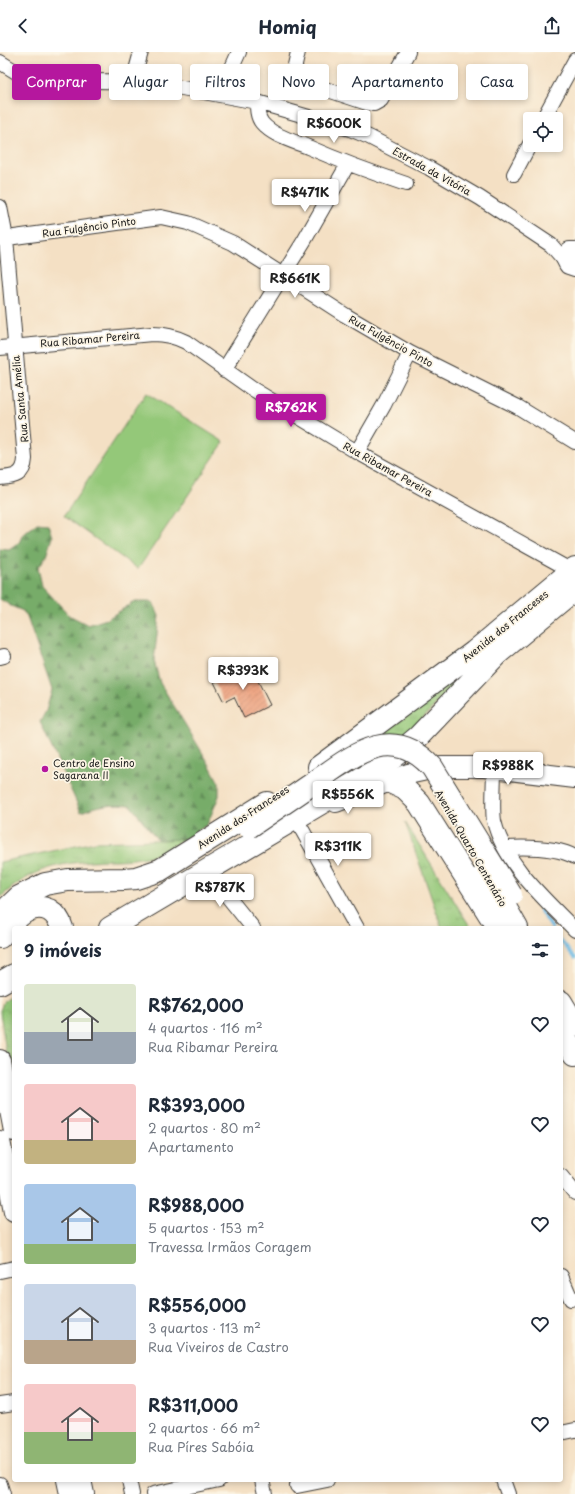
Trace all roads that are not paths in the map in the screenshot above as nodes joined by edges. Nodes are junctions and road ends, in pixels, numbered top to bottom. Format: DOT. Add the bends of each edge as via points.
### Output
graph roads {
  1 [pos="141,52"];
  2 [pos="239,52"];
  3 [pos="298,52"];
  4 [pos="408,52"];
  5 [pos="575,60"];
  6 [pos="0,62"];
  7 [pos="138,64"];
  8 [pos="234,64"];
  9 [pos="109,81"];
  10 [pos="248,100"];
  11 [pos="257,102"];
  12 [pos="547,112"];
  13 [pos="526,152"];
  14 [pos="348,164"];
  15 [pos="514,174"];
  16 [pos="406,184"];
  17 [pos="0,207"];
  18 [pos="3,238"];
  19 [pos="573,261"];
  20 [pos="282,275"];
  21 [pos="14,346"];
  22 [pos="0,348"];
  23 [pos="410,353"];
  24 [pos="224,370"];
  25 [pos="575,442"];
  26 [pos="357,452"];
  27 [pos="0,478"];
  28 [pos="574,576"];
  29 [pos="441,766"];
  30 [pos="494,769"];
  31 [pos="575,778"];
  32 [pos="388,781"];
  33 [pos="296,818"];
  34 [pos="506,848"];
  35 [pos="575,857"];
  36 [pos="207,871"];
  37 [pos="52,882"];
  38 [pos="0,915"];
  39 [pos="124,925"];
  40 [pos="62,926"];
  41 [pos="251,926"];
  42 [pos="356,926"];
  43 [pos="497,926"];
  44 [pos="517,926"];
  45 [pos="524,926"];
  46 [pos="575,930"];
  47 [pos="0,937"];
  48 [pos="12,976"];
  49 [pos="0,983"];
  50 [pos="12,985"];
  51 [pos="0,992"];
  52 [pos="563,1005"];
  53 [pos="575,1025"];
  54 [pos="563,1033"];
  55 [pos="575,1054"];
  56 [pos="0,1060"];
  57 [pos="12,1121"];
  58 [pos="12,1139"];
  59 [pos="0,1142"];
  60 [pos="563,1178"];
  61 [pos="575,1193"];
  62 [pos="12,1202"];
  63 [pos="12,1268"];
  64 [pos="0,1271"];
  65 [pos="563,1282"];
  66 [pos="569,1299"];
  67 [pos="12,1403"];
  68 [pos="0,1406"];
  69 [pos="575,1430"];
  70 [pos="563,1433"];
  71 [pos="67,1482"];
  72 [pos="82,1482"];
  73 [pos="129,1482"];
  74 [pos="210,1482"];
  75 [pos="262,1482"];
  76 [pos="319,1482"];
  77 [pos="504,1482"];
  78 [pos="0,1484"];
  79 [pos="298,1487"];
  80 [pos="3,1494"];
  81 [pos="70,1494"];
  82 [pos="84,1494"];
  83 [pos="132,1494"];
  84 [pos="153,1494"];
  85 [pos="265,1494"];
  86 [pos="508,1494"];
  1 -- 7 [label="street"];
  2 -- 8 [label="street"];
  3 -- 4 [label="street" via="293,74 295,79 374,104 381,100"];
  5 -- 12 [label="street"];
  6 -- 9 [label="street, Estrada da Vitória" via="21,75 38,80"];
  10 -- 11 [label="street, Estrada da Vitória"];
  11 -- 14 [label="street" via="259,118 270,130"];
  11 -- 19 [label="street, Estrada da Vitória" via="370,136 474,194"];
  13 -- 15 [label="street"];
  14 -- 16 [label="street"];
  14 -- 20 [label="street"];
  17 -- 18 [label="street, Rua Santa Amélia"];
  18 -- 20 [label="street, Rua Fulgêncio Pinto" via="161,217 188,223 211,232"];
  18 -- 21 [label="street, Rua Santa Amélia"];
  20 -- 23 [label="street, Rua Fulgêncio Pinto"];
  20 -- 24 [label="street"];
  21 -- 22 [label="street, Rua Ribamar Pereira"];
  21 -- 24 [label="street, Rua Ribamar Pereira" via="165,334 186,342"];
  21 -- 27 [label="street, Rua Santa Amélia" via="25,467 22,472"];
  23 -- 25 [label="street, Rua Fulgêncio Pinto" via="518,407"];
  23 -- 26 [label="street"];
  24 -- 26 [label="street, Rua Ribamar Pereira"];
  26 -- 28 [label="street, Rua Ribamar Pereira"];
  28 -- 33 [label="main road, Avenida dos Franceses" via="407,747 365,778"];
  28 -- 37 [label="main road, Avenida dos Franceses" via="367,733 281,794 170,864 136,878"];
  29 -- 30 [label="main road"];
  29 -- 32 [label="main road"];
  29 -- 44 [label="main road, Avenida Quarto Centenário" via="435,777 437,791"];
  30 -- 31 [label="main road"];
  30 -- 34 [label="street" via="494,820"];
  32 -- 33 [label="main road"];
  32 -- 43 [label="main road, Avenida Quarto Centenário" via="405,789 419,803"];
  33 -- 36 [label="main road, Avenida dos Franceses"];
  33 -- 42 [label="street"];
  34 -- 35 [label="street" via="553,850"];
  34 -- 46 [label="street" via="518,870"];
  36 -- 39 [label="main road, Avenida dos Franceses"];
  36 -- 41 [label="street"];
  37 -- 38 [label="main road, Avenida dos Franceses" via="19,897"];
  37 -- 45 [label="main road, bridge" via="76,883 115,892 145,888 163,880 249,827 352,756 372,748 399,746 418,754 432,767 511,895"];
  40 -- 47 [label="main road" via="60,920 51,911 44,908 33,909 17,918"];
  48 -- 49 [label="main road"];
  50 -- 51 [label="main road"];
  52 -- 53 [label="main road"];
  54 -- 55 [label="main road"];
  56 -- 57 [label="main road"];
  58 -- 59 [label="main road"];
  59 -- 62 [label="main road"];
  60 -- 61 [label="street"];
  63 -- 64 [label="street"];
  65 -- 66 [label="street"];
  67 -- 68 [label="street"];
  69 -- 70 [label="street"];
  71 -- 81 [label="main road"];
  72 -- 82 [label="main road"];
  73 -- 83 [label="street"];
  74 -- 84 [label="street"];
  75 -- 85 [label="street"];
  76 -- 79 [label="street"];
  77 -- 86 [label="street"];
  78 -- 80 [label="street"];
}
